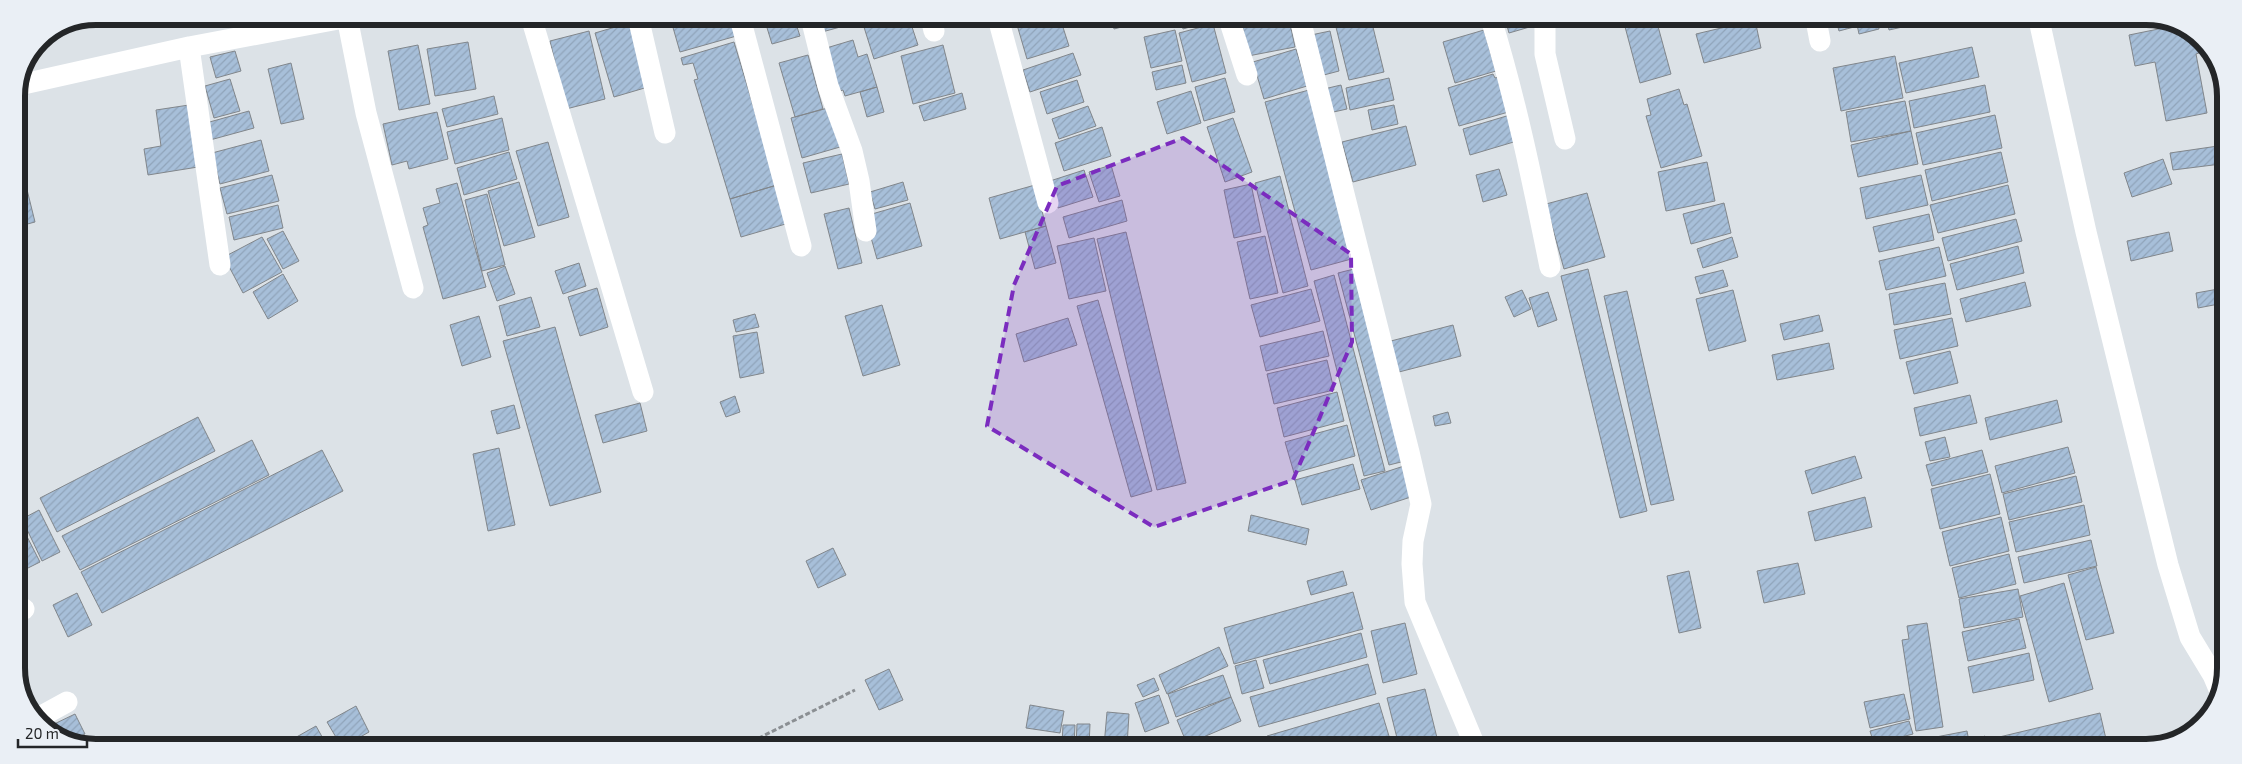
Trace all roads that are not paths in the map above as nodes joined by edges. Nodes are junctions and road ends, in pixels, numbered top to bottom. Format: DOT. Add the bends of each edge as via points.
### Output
graph roads {
  1 [pos="306,25"];
  2 [pos="350,25"];
  3 [pos="533,25"];
  4 [pos="640,25"];
  5 [pos="742,25"];
  6 [pos="812,25"];
  7 [pos="1000,25"];
  8 [pos="1232,25"];
  9 [pos="1302,25"];
  10 [pos="1493,25"];
  11 [pos="1545,25"];
  12 [pos="1817,25"];
  13 [pos="2040,25"];
  14 [pos="1820,41"];
  15 [pos="189,47"];
  16 [pos="1247,75"];
  17 [pos="26,83"];
  18 [pos="665,133"];
  19 [pos="1566,139"];
  20 [pos="1048,203"];
  21 [pos="866,231"];
  22 [pos="801,246"];
  23 [pos="220,266"];
  24 [pos="1550,266"];
  25 [pos="413,288"];
  26 [pos="643,392"];
  27 [pos="2216,682"];
  28 [pos="67,702"];
  29 [pos="43,715"];
  30 [pos="1472,739"];
  1 -- 15 [label="street"];
  2 -- 25 [label="street" via="366,113"];
  3 -- 26 [label="street"];
  4 -- 18 [label="street"];
  5 -- 22 [label="street"];
  6 -- 21 [label="street" via="828,86 852,151"];
  7 -- 20 [label="street"];
  8 -- 16 [label="street"];
  9 -- 30 [label="street" via="1410,452 1420,504 1412,541 1415,602"];
  10 -- 24 [label="street" via="1529,160"];
  11 -- 19 [label="street" via="1544,54"];
  12 -- 14 [label="street"];
  13 -- 27 [label="street" via="2086,232 2168,565 2190,637"];
  15 -- 17 [label="street"];
  15 -- 23 [label="street"];
  28 -- 29 [label="street"];
}
